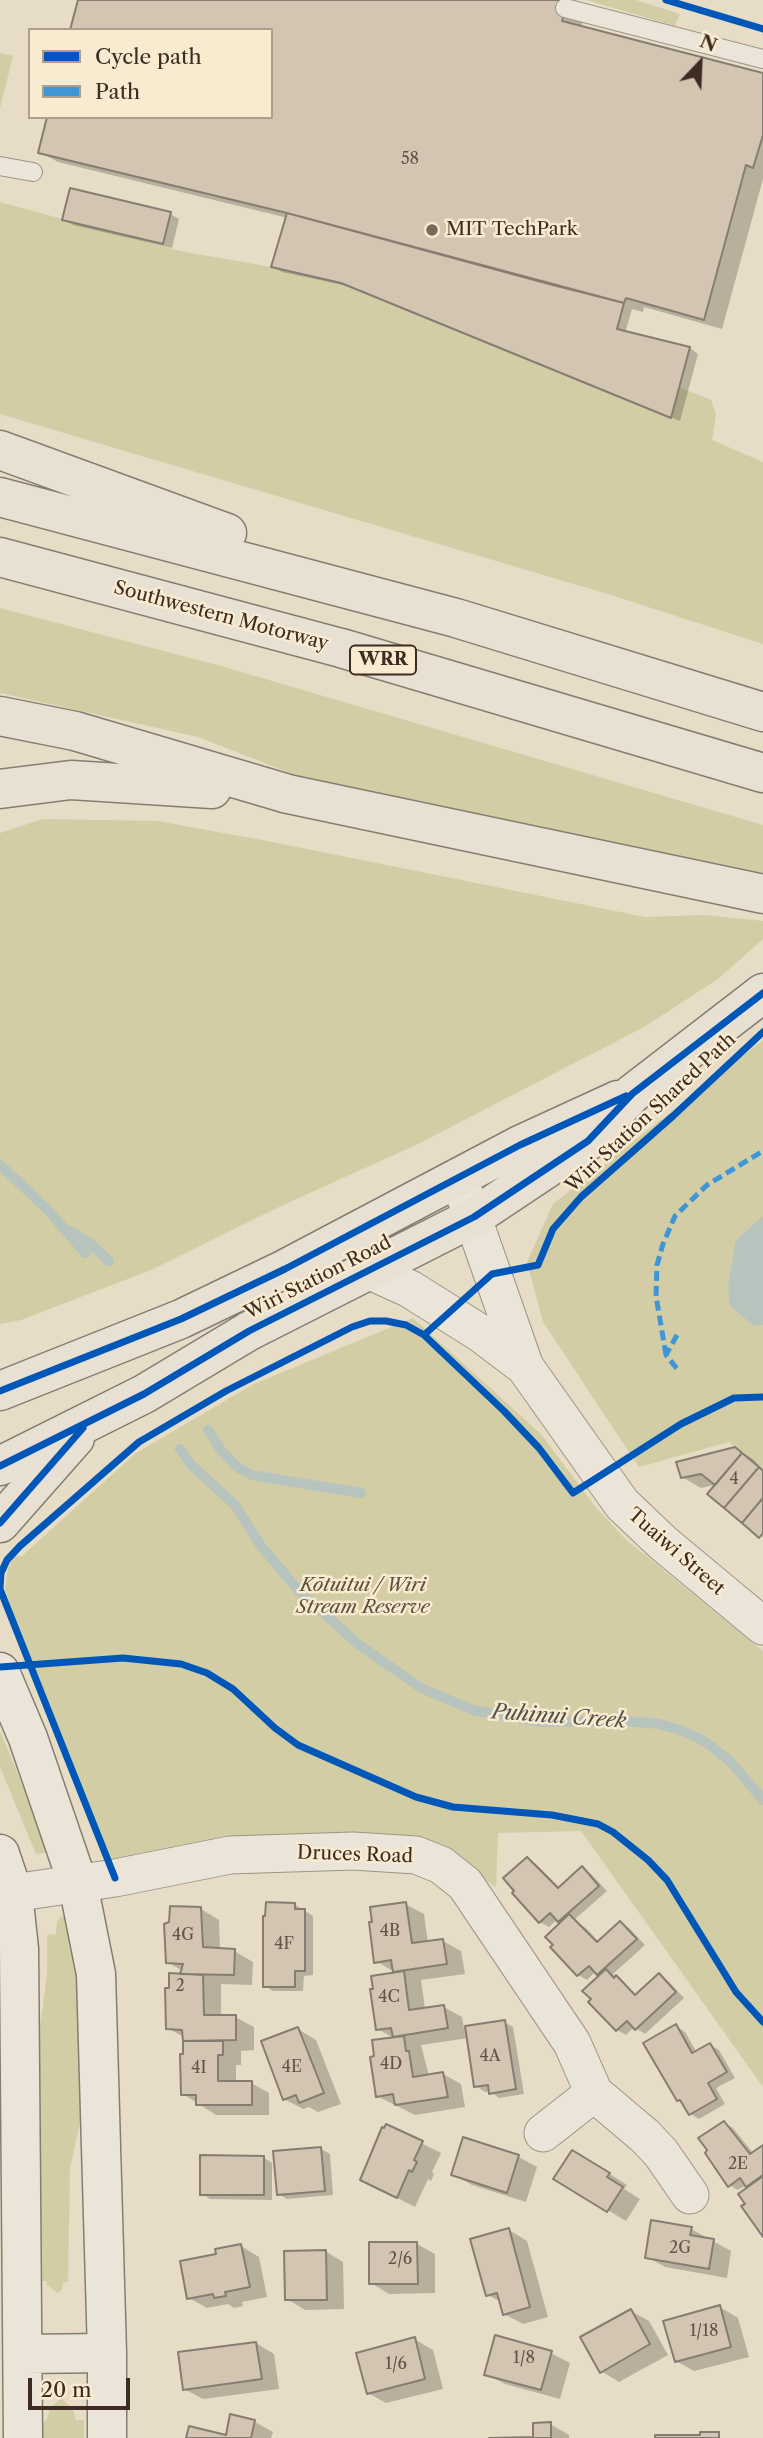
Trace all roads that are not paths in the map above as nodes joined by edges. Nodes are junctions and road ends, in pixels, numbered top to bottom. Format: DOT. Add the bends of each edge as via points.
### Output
graph roads {
  1 [pos="565,9"];
  2 [pos="763,59"];
  3 [pos="0,166"];
  4 [pos="33,172"];
  5 [pos="0,450"];
  6 [pos="0,497"];
  7 [pos="0,557"];
  8 [pos="456,618"];
  9 [pos="763,712"];
  10 [pos="0,716"];
  11 [pos="763,773"];
  12 [pos="0,789"];
  13 [pos="288,794"];
  14 [pos="763,894"];
  15 [pos="763,993"];
  16 [pos="632,1094"];
  17 [pos="459,1179"];
  18 [pos="474,1217"];
  19 [pos="368,1270"];
  20 [pos="526,1367"];
  21 [pos="0,1391"];
  22 [pos="90,1421"];
  23 [pos="0,1466"];
  24 [pos="0,1523"];
  25 [pos="763,1626"];
  26 [pos="0,1672"];
  27 [pos="0,1854"];
  28 [pos="78,1884"];
  29 [pos="13,1894"];
  30 [pos="594,2093"];
  31 [pos="543,2133"];
  32 [pos="690,2195"];
  33 [pos="107,2353"];
  34 [pos="23,2354"];
  35 [pos="16,2415"];
  36 [pos="107,2438"];
  1 -- 2 [label="lane"];
  3 -- 4 [label="lane"];
  5 -- 8 [label="main road"];
  6 -- 8 [label="main road"];
  7 -- 11 [label="main road, Southwestern Motorway / WRR" via="341,648"];
  8 -- 9 [label="main road"];
  10 -- 13 [label="main road" via="75,731"];
  12 -- 13 [label="main road" via="71,780"];
  13 -- 14 [label="main road"];
  15 -- 16 [label="main road, Wiri Station Road"];
  16 -- 17 [label="main road, Wiri Station Road"];
  16 -- 18 [label="main road, Wiri Station Road" via="588,1141"];
  17 -- 18 [label="street, Tuaiwi Street"];
  17 -- 21 [label="main road, Wiri Station Road" via="180,1320"];
  18 -- 19 [label="main road, Wiri Station Road"];
  18 -- 20 [label="street, Tuaiwi Street"];
  19 -- 20 [label="street, Tuaiwi Street" via="410,1289"];
  19 -- 22 [label="main road, Wiri Station Road"];
  20 -- 25 [label="street, Tuaiwi Street" via="621,1504"];
  22 -- 23 [label="main road, Wiri Station Road"];
  22 -- 24 [label="main road"];
  26 -- 28 [label="main road"];
  27 -- 29 [label="main road"];
  28 -- 29 [label="street, Druces Road"];
  28 -- 30 [label="street, Druces Road" via="230,1855 353,1851 416,1854 441,1864 465,1884 572,2043"];
  28 -- 33 [label="main road" via="96,1974"];
  29 -- 34 [label="main road" via="20,1986"];
  30 -- 31 [label="street"];
  30 -- 32 [label="street, Druces Road" via="661,2153"];
  33 -- 34 [label="main road"];
  33 -- 36 [label="main road"];
  34 -- 35 [label="main road"];
}
